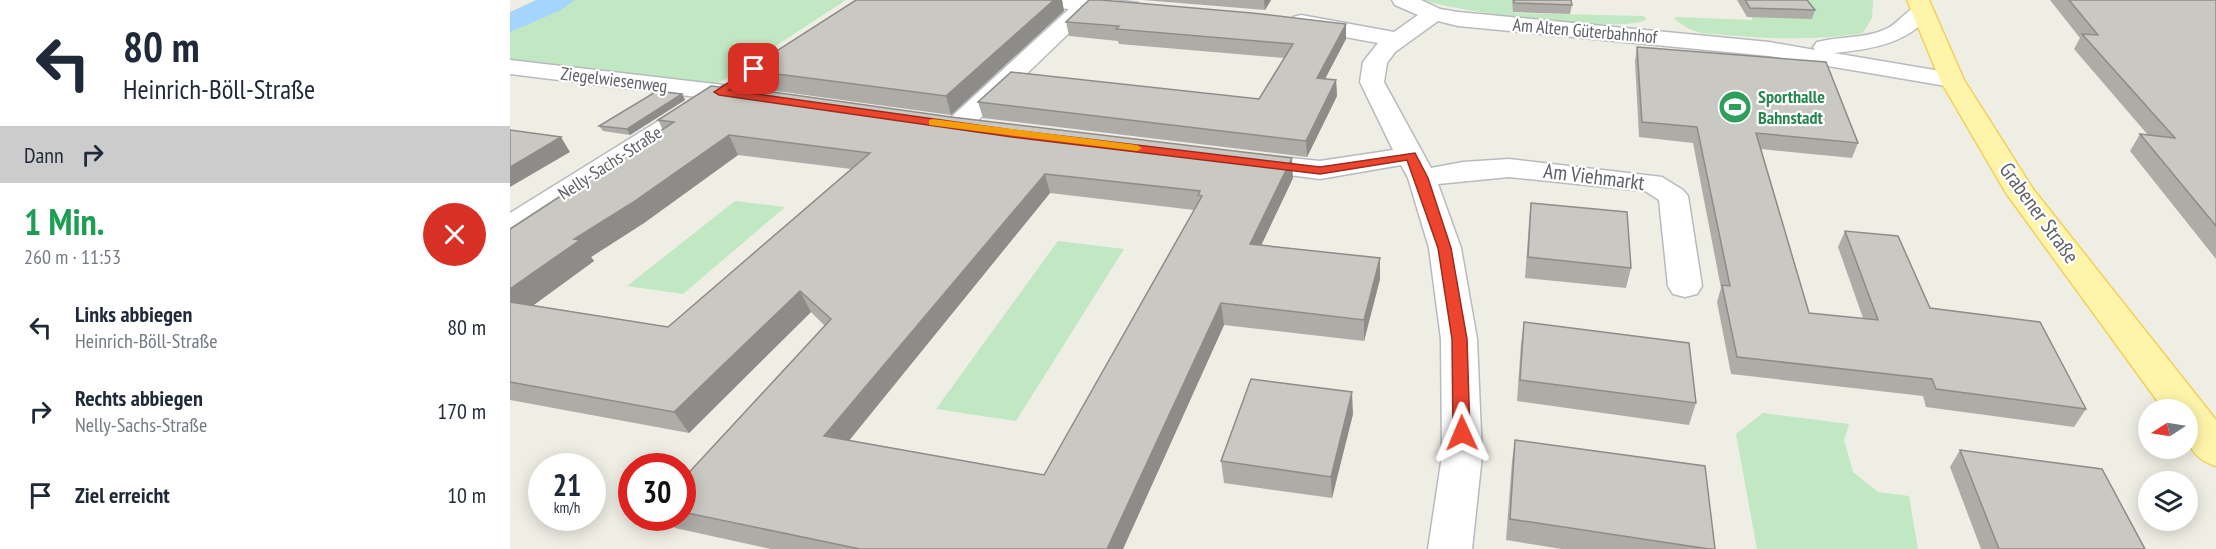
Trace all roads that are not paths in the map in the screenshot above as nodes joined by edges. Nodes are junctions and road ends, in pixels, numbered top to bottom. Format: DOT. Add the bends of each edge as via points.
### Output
graph roads {
  1 [pos="1039,0"];
  2 [pos="1403,0"];
  3 [pos="1087,4"];
  4 [pos="1920,5"];
  5 [pos="1146,9"];
  6 [pos="1434,14"];
  7 [pos="1276,20"];
  8 [pos="1396,39"];
  9 [pos="1832,47"];
  10 [pos="1769,50"];
  11 [pos="510,67"];
  12 [pos="747,74"];
  13 [pos="1952,80"];
  14 [pos="719,92"];
  15 [pos="776,100"];
  16 [pos="990,130"];
  17 [pos="1230,159"];
  18 [pos="1416,167"];
  19 [pos="510,227"];
  20 [pos="1684,286"];
  21 [pos="2179,399"];
  22 [pos="2198,425"];
  23 [pos="2216,450"];
  24 [pos="1450,549"];
  1 -- 3 [label="street"];
  2 -- 6 [label="street, Am Alten Güterbahnhof"];
  3 -- 5 [label="street"];
  3 -- 16 [label="street" via="946,124"];
  4 -- 9 [label="street, Am Alten Güterbahnhof" via="1896,33"];
  4 -- 13 [label="main road, Grabener Straße"];
  6 -- 8 [label="street"];
  6 -- 10 [label="street, Am Alten Güterbahnhof"];
  7 -- 8 [label="street"];
  8 -- 18 [label="street" via="1376,62 1372,82"];
  9 -- 10 [label="street, Am Alten Güterbahnhof"];
  9 -- 13 [label="street, Am Alten Güterbahnhof" via="1894,51 1932,62"];
  10 -- 13 [label="street, Am Alten Güterbahnhof"];
  11 -- 14 [label="street, Ziegelwiesenweg"];
  12 -- 14 [label="street, Nelly-Sachs-Straße"];
  13 -- 21 [label="main road, Grabener Straße" via="2021,193"];
  14 -- 15 [label="street, Ziegelwiesenweg"];
  14 -- 19 [label="street, Nelly-Sachs-Straße"];
  17 -- 18 [label="street" via="1320,170"];
  18 -- 20 [label="street, Am Viehmarkt" via="1463,171 1509,168 1652,183 1673,196"];
  18 -- 24 [label="street" via="1444,248 1459,339 1462,456"];
  22 -- 23 [label="main road, Grabener Straße"];
}
